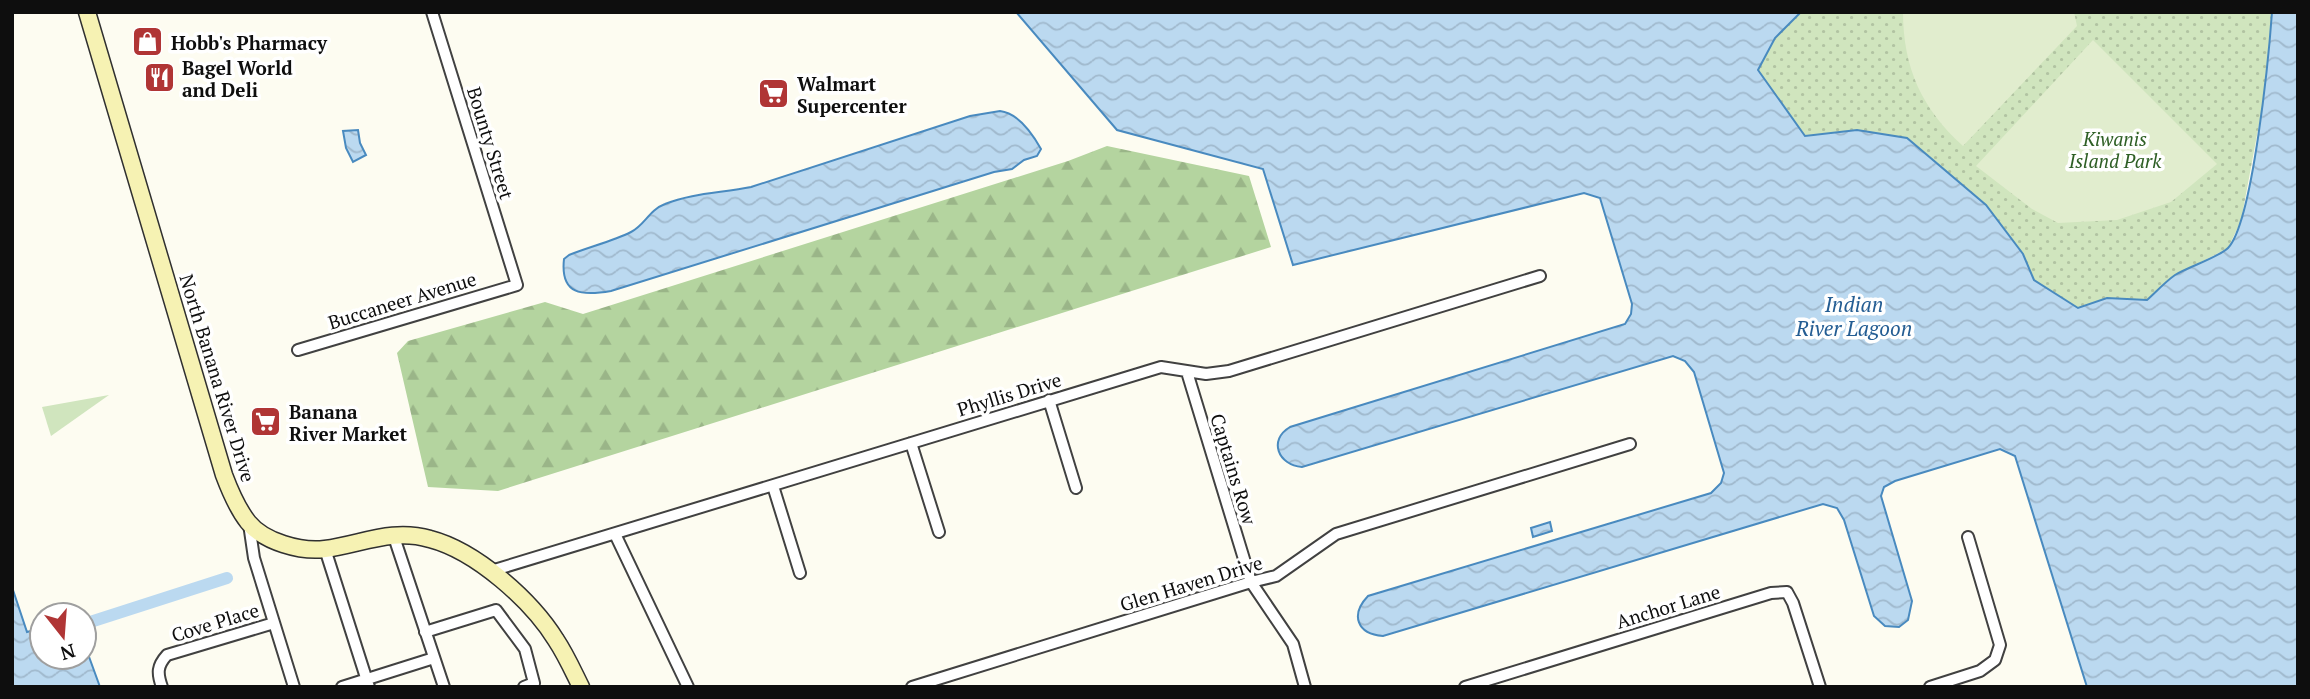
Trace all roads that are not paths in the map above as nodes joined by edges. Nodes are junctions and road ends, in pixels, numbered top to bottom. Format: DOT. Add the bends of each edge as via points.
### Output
graph roads {
  1 [pos="86,12"];
  2 [pos="432,12"];
  3 [pos="1540,276"];
  4 [pos="517,285"];
  5 [pos="298,350"];
  6 [pos="1187,372"];
  7 [pos="1049,400"];
  8 [pos="911,443"];
  9 [pos="1630,444"];
  10 [pos="772,486"];
  11 [pos="1076,488"];
  12 [pos="249,524"];
  13 [pos="939,532"];
  14 [pos="393,534"];
  15 [pos="615,534"];
  16 [pos="1968,537"];
  17 [pos="325,549"];
  18 [pos="491,571"];
  19 [pos="800,573"];
  20 [pos="1251,582"];
  21 [pos="274,623"];
  22 [pos="425,632"];
  23 [pos="434,658"];
  24 [pos="368,683"];
  25 [pos="162,687"];
  26 [pos="294,687"];
  27 [pos="342,687"];
  28 [pos="444,687"];
  29 [pos="524,687"];
  30 [pos="581,687"];
  31 [pos="688,687"];
  32 [pos="912,687"];
  33 [pos="1305,687"];
  34 [pos="1465,687"];
  35 [pos="1820,687"];
  36 [pos="1930,687"];
  1 -- 12 [label="street, North Banana River Drive" via="224,475"];
  2 -- 4 [label="street, Bounty Street"];
  3 -- 6 [label="street, Phyllis Drive" via="1229,370"];
  4 -- 5 [label="street, Buccaneer Avenue"];
  6 -- 7 [label="street, Phyllis Drive" via="1161,367"];
  6 -- 20 [label="street, Captains Row"];
  7 -- 8 [label="street, Phyllis Drive"];
  7 -- 11 [label="street"];
  8 -- 10 [label="street, Phyllis Drive"];
  8 -- 13 [label="street"];
  9 -- 20 [label="street, Glen Haven Drive" via="1336,534 1276,576"];
  10 -- 15 [label="street, Phyllis Drive"];
  10 -- 19 [label="street"];
  12 -- 17 [label="street" via="289,546"];
  12 -- 21 [label="street"];
  14 -- 17 [label="street"];
  14 -- 18 [label="street" via="429,538 456,548"];
  14 -- 22 [label="street"];
  15 -- 18 [label="street, Phyllis Drive"];
  15 -- 31 [label="street"];
  16 -- 36 [label="street" via="2000,645 1995,660 1980,671"];
  17 -- 24 [label="street"];
  18 -- 30 [label="street" via="555,639"];
  20 -- 32 [label="street, Glen Haven Drive"];
  20 -- 33 [label="street, Captains Row" via="1293,644"];
  21 -- 25 [label="street, Cove Place" via="167,655 159,667"];
  21 -- 26 [label="street"];
  22 -- 23 [label="street"];
  22 -- 29 [label="street" via="496,610 525,649 534,684"];
  23 -- 24 [label="street"];
  23 -- 28 [label="street"];
  24 -- 27 [label="street"];
  34 -- 35 [label="street, Anchor Lane" via="1771,593 1787,593"];
}
